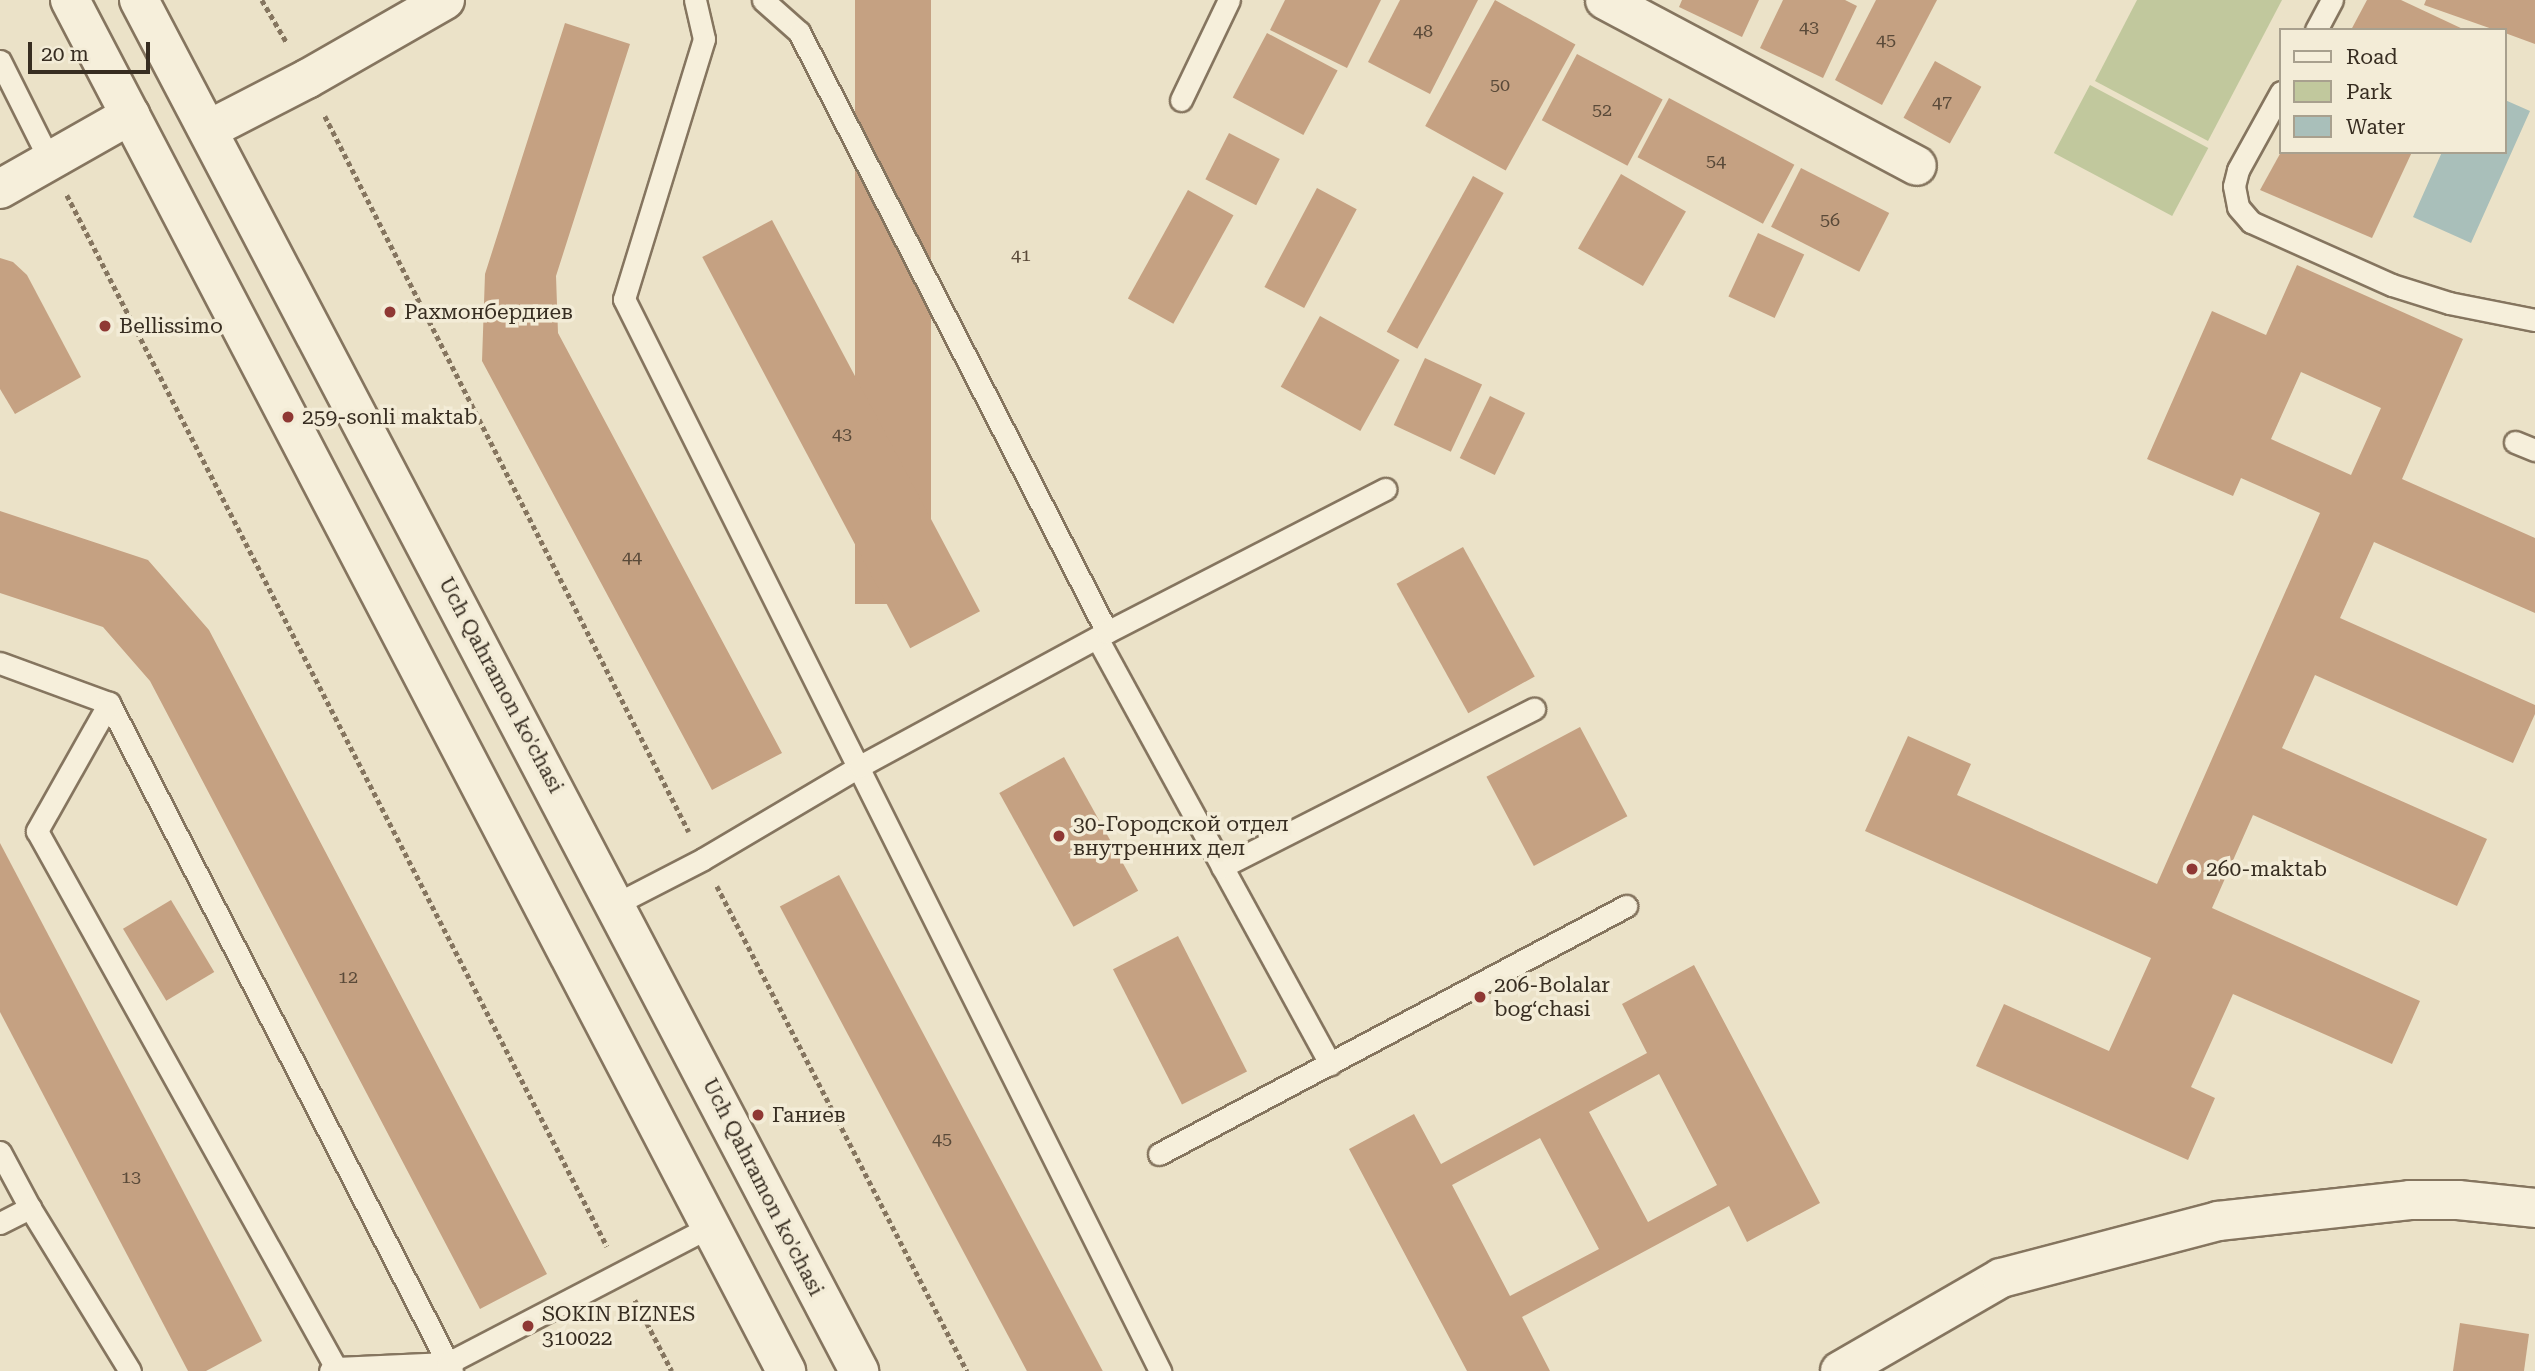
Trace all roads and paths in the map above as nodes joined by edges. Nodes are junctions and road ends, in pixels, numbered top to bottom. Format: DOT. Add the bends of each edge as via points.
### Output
graph roads {
  1 [pos="69,0"];
  2 [pos="139,0"];
  3 [pos="262,0"];
  4 [pos="445,0"];
  5 [pos="695,0"];
  6 [pos="763,0"];
  7 [pos="1229,0"];
  8 [pos="1605,0"];
  9 [pos="2332,0"];
  10 [pos="2317,28"];
  11 [pos="0,61"];
  12 [pos="307,79"];
  13 [pos="2280,94"];
  14 [pos="1181,100"];
  15 [pos="130,115"];
  16 [pos="208,130"];
  17 [pos="50,161"];
  18 [pos="1917,166"];
  19 [pos="0,189"];
  20 [pos="2535,320"];
  21 [pos="2515,442"];
  22 [pos="2535,450"];
  23 [pos="1385,489"];
  24 [pos="1102,635"];
  25 [pos="0,663"];
  26 [pos="109,703"];
  27 [pos="1534,709"];
  28 [pos="860,766"];
  29 [pos="703,859"];
  30 [pos="1222,867"];
  31 [pos="616,904"];
  32 [pos="1626,906"];
  33 [pos="1330,1064"];
  34 [pos="0,1152"];
  35 [pos="1159,1154"];
  36 [pos="30,1208"];
  37 [pos="2535,1208"];
  38 [pos="0,1223"];
  39 [pos="711,1226"];
  40 [pos="622,1276"];
  41 [pos="450,1367"];
  42 [pos="333,1369"];
  43 [pos="130,1371"];
  44 [pos="671,1371"];
  45 [pos="786,1371"];
  46 [pos="859,1371"];
  47 [pos="967,1371"];
  48 [pos="1160,1371"];
  49 [pos="1840,1371"];
  1 -- 15 [label="main road"];
  2 -- 16 [label="main road, Uch Qahramon ko'chasi"];
  3 -- 12 [label="path"];
  4 -- 12 [label="main road"];
  5 -- 28 [label="lane" via="704,39 624,299"];
  6 -- 24 [label="lane" via="800,32"];
  7 -- 14 [label="lane"];
  8 -- 18 [label="main road"];
  9 -- 10 [label="lane"];
  11 -- 17 [label="lane"];
  12 -- 16 [label="main road"];
  12 -- 29 [label="path"];
  13 -- 20 [label="lane" via="2238,170 2234,186 2238,208 2251,222 2392,285 2449,303"];
  15 -- 17 [label="main road"];
  15 -- 39 [label="main road"];
  16 -- 31 [label="main road, Uch Qahramon ko'chasi"];
  17 -- 19 [label="main road"];
  17 -- 40 [label="path"];
  21 -- 22 [label="lane"];
  23 -- 24 [label="lane"];
  24 -- 28 [label="lane"];
  24 -- 30 [label="lane"];
  25 -- 26 [label="lane"];
  26 -- 41 [label="lane"];
  26 -- 42 [label="lane" via="37,831"];
  27 -- 30 [label="lane"];
  28 -- 29 [label="lane"];
  28 -- 48 [label="lane"];
  29 -- 31 [label="lane"];
  29 -- 47 [label="path"];
  30 -- 33 [label="lane"];
  31 -- 46 [label="main road, Uch Qahramon ko'chasi"];
  32 -- 33 [label="lane"];
  33 -- 35 [label="lane"];
  34 -- 36 [label="lane"];
  36 -- 38 [label="lane"];
  36 -- 43 [label="lane"];
  37 -- 49 [label="main road" via="2410,1200 2218,1221 2001,1278"];
  39 -- 40 [label="lane"];
  39 -- 45 [label="main road"];
  40 -- 41 [label="lane"];
  40 -- 44 [label="path"];
  41 -- 42 [label="lane"];
}
